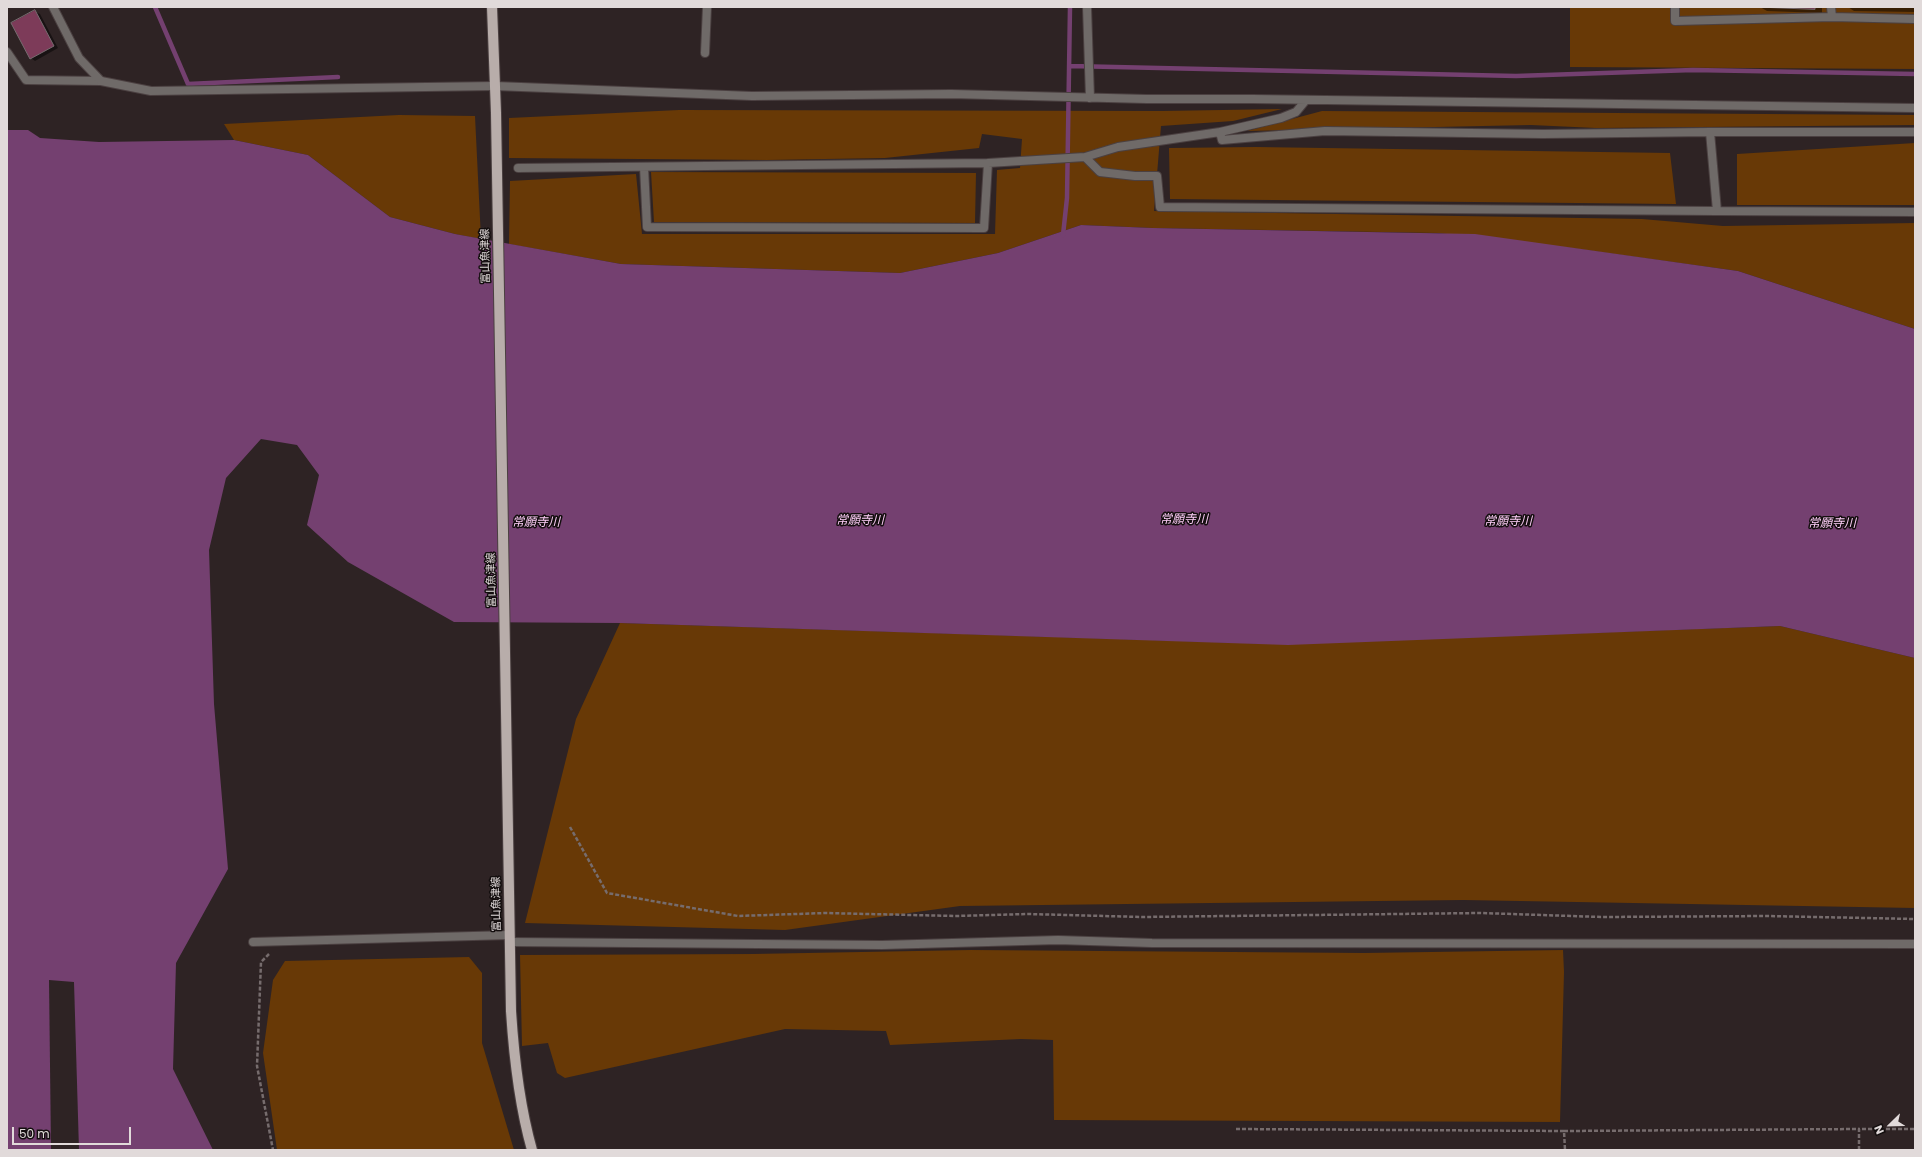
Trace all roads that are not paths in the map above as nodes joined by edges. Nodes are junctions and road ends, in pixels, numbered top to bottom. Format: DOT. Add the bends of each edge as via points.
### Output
graph roads {
  1 [pos="53,7"];
  2 [pos="492,7"];
  3 [pos="707,7"];
  4 [pos="1086,7"];
  5 [pos="1675,7"];
  6 [pos="1832,7"];
  7 [pos="1832,17"];
  8 [pos="1915,19"];
  9 [pos="7,52"];
  10 [pos="705,53"];
  11 [pos="101,81"];
  12 [pos="495,86"];
  13 [pos="1090,98"];
  14 [pos="1306,100"];
  15 [pos="1915,108"];
  16 [pos="1220,132"];
  17 [pos="1710,132"];
  18 [pos="1915,132"];
  19 [pos="1085,157"];
  20 [pos="988,163"];
  21 [pos="644,167"];
  22 [pos="518,168"];
  23 [pos="1717,211"];
  24 [pos="1915,212"];
  25 [pos="510,935"];
  26 [pos="253,942"];
  27 [pos="1915,944"];
  28 [pos="532,1150"];
  1 -- 11 [label="street" via="79,58"];
  2 -- 12 [label="main road, 富山魚津線"];
  3 -- 10 [label="street"];
  4 -- 13 [label="street"];
  5 -- 7 [label="street" via="1675,21"];
  6 -- 7 [label="street"];
  7 -- 8 [label="street"];
  9 -- 11 [label="street" via="26,80"];
  11 -- 12 [label="street" via="151,91"];
  12 -- 13 [label="street" via="752,96 951,94"];
  12 -- 25 [label="main road, 富山魚津線"];
  13 -- 14 [label="street"];
  14 -- 15 [label="street"];
  14 -- 16 [label="street" via="1296,112 1281,118"];
  16 -- 17 [label="street" via="1222,140 1325,132"];
  16 -- 19 [label="street" via="1118,147"];
  17 -- 18 [label="street"];
  17 -- 23 [label="street"];
  19 -- 20 [label="street"];
  19 -- 23 [label="street" via="1100,172 1157,176 1160,207"];
  20 -- 21 [label="street"];
  20 -- 21 [label="street" via="984,228 647,227"];
  21 -- 22 [label="street"];
  23 -- 24 [label="street"];
  25 -- 26 [label="street"];
  25 -- 27 [label="street" via="882,945 1058,940 1152,943"];
  25 -- 28 [label="main road, 富山魚津線" via="514,1064 523,1118"];
}
